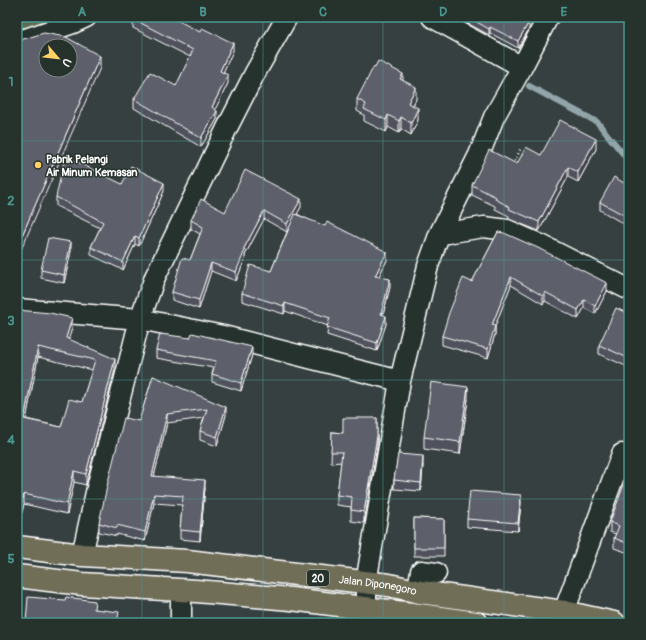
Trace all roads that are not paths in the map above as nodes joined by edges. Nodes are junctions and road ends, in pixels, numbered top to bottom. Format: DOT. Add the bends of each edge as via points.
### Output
graph roads {
  1 [pos="86,17"];
  2 [pos="287,17"];
  3 [pos="432,17"];
  4 [pos="548,17"];
  5 [pos="17,42"];
  6 [pos="522,68"];
  7 [pos="439,235"];
  8 [pos="626,288"];
  9 [pos="17,309"];
  10 [pos="140,319"];
  11 [pos="400,381"];
  12 [pos="622,454"];
  13 [pos="18,547"];
  14 [pos="82,555"];
  15 [pos="436,573"];
  16 [pos="17,576"];
  17 [pos="366,584"];
  18 [pos="181,590"];
  19 [pos="420,592"];
  20 [pos="366,608"];
  21 [pos="564,612"];
  22 [pos="412,618"];
  23 [pos="180,623"];
  24 [pos="476,623"];
  25 [pos="614,623"];
  1 -- 5 [label="street"];
  2 -- 10 [label="street" via="255,73 185,213 154,278"];
  3 -- 6 [label="street"];
  4 -- 6 [label="street"];
  6 -- 7 [label="street" via="494,117 479,155"];
  7 -- 8 [label="street" via="484,227 507,230"];
  7 -- 11 [label="street" via="428,266"];
  9 -- 10 [label="street"];
  10 -- 11 [label="street" via="223,336"];
  10 -- 14 [label="street"];
  11 -- 17 [label="street"];
  12 -- 21 [label="street"];
  13 -- 14 [label="highway, Jalan Diponegoro / 20"];
  14 -- 17 [label="highway, Jalan Diponegoro / 20" via="187,561"];
  15 -- 19 [label="street" via="421,571"];
  16 -- 18 [label="highway, Jalan Diponegoro / 20" via="82,584"];
  17 -- 19 [label="highway, Jalan Diponegoro / 20" via="389,585"];
  17 -- 20 [label="street"];
  18 -- 20 [label="highway, Jalan Diponegoro / 20"];
  18 -- 23 [label="street"];
  19 -- 21 [label="highway, Jalan Diponegoro / 20"];
  20 -- 22 [label="highway, Jalan Diponegoro / 20"];
  21 -- 25 [label="highway, Jalan Diponegoro / 20"];
  22 -- 24 [label="highway, Jalan Diponegoro / 20"];
}
